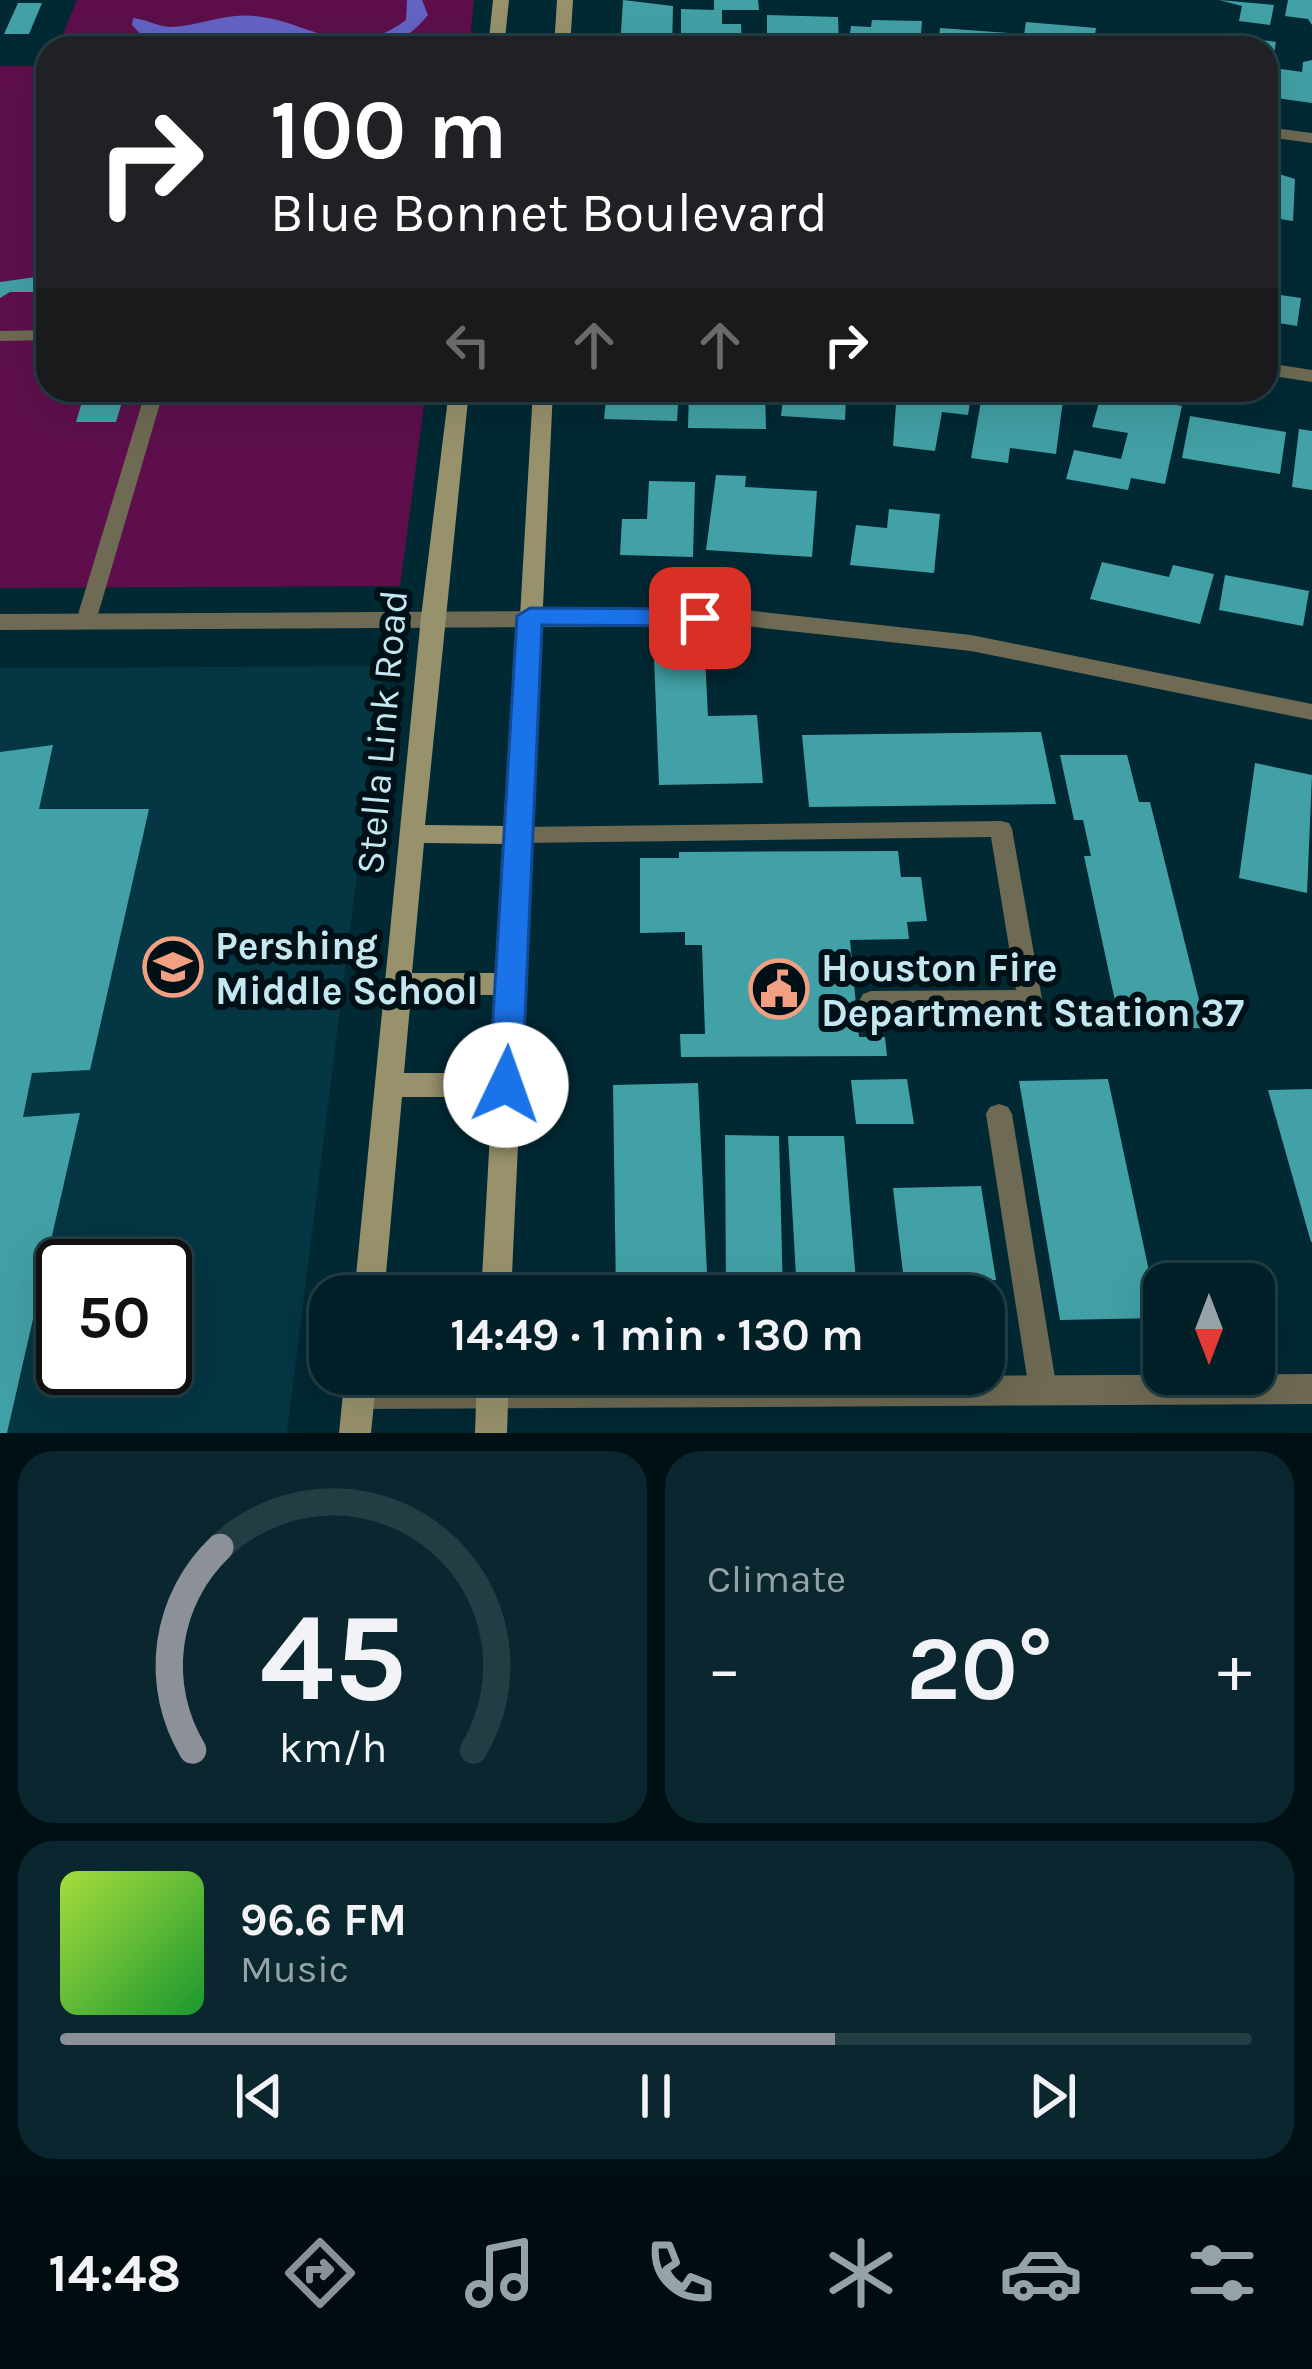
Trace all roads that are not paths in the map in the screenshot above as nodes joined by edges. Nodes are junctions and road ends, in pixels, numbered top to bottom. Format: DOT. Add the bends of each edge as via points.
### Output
graph roads {
  1 [pos="501,0"];
  2 [pos="565,0"];
  3 [pos="497,36"];
  4 [pos="563,36"];
  5 [pos="1278,134"];
  6 [pos="1312,138"];
  7 [pos="0,335"];
  8 [pos="36,335"];
  9 [pos="1278,371"];
  10 [pos="1312,376"];
  11 [pos="151,402"];
  12 [pos="458,402"];
  13 [pos="542,402"];
  14 [pos="530,616"];
  15 [pos="432,617"];
  16 [pos="86,621"];
  17 [pos="0,622"];
  18 [pos="1312,712"];
  19 [pos="416,834"];
  20 [pos="519,835"];
  21 [pos="400,984"];
  22 [pos="511,984"];
  23 [pos="871,1001"];
  24 [pos="391,1085"];
  25 [pos="506,1085"];
  26 [pos="999,1114"];
  27 [pos="371,1275"];
  28 [pos="497,1275"];
  29 [pos="1312,1389"];
  30 [pos="1005,1390"];
  31 [pos="1042,1390"];
  32 [pos="359,1395"];
  33 [pos="492,1395"];
  34 [pos="355,1433"];
  35 [pos="490,1433"];
  1 -- 3 [label="main road"];
  2 -- 4 [label="main road"];
  5 -- 6 [label="street"];
  7 -- 8 [label="lane"];
  9 -- 10 [label="street"];
  11 -- 16 [label="lane"];
  12 -- 15 [label="main road, Stella Link Road"];
  13 -- 14 [label="main road"];
  14 -- 15 [label="street"];
  14 -- 18 [label="street" via="746,618 971,643"];
  14 -- 20 [label="main road"];
  15 -- 16 [label="street"];
  15 -- 19 [label="main road, Stella Link Road"];
  16 -- 17 [label="street"];
  19 -- 20 [label="main road"];
  19 -- 21 [label="main road, Stella Link Road"];
  20 -- 22 [label="main road"];
  20 -- 23 [label="lane" via="1001,830 1030,999"];
  21 -- 22 [label="main road"];
  21 -- 24 [label="main road, Stella Link Road"];
  22 -- 25 [label="main road"];
  24 -- 25 [label="main road"];
  24 -- 27 [label="main road, Stella Link Road"];
  25 -- 28 [label="main road"];
  26 -- 31 [label="lane"];
  29 -- 31 [label="street"];
  30 -- 31 [label="street"];
  32 -- 34 [label="main road"];
  33 -- 35 [label="main road"];
}
